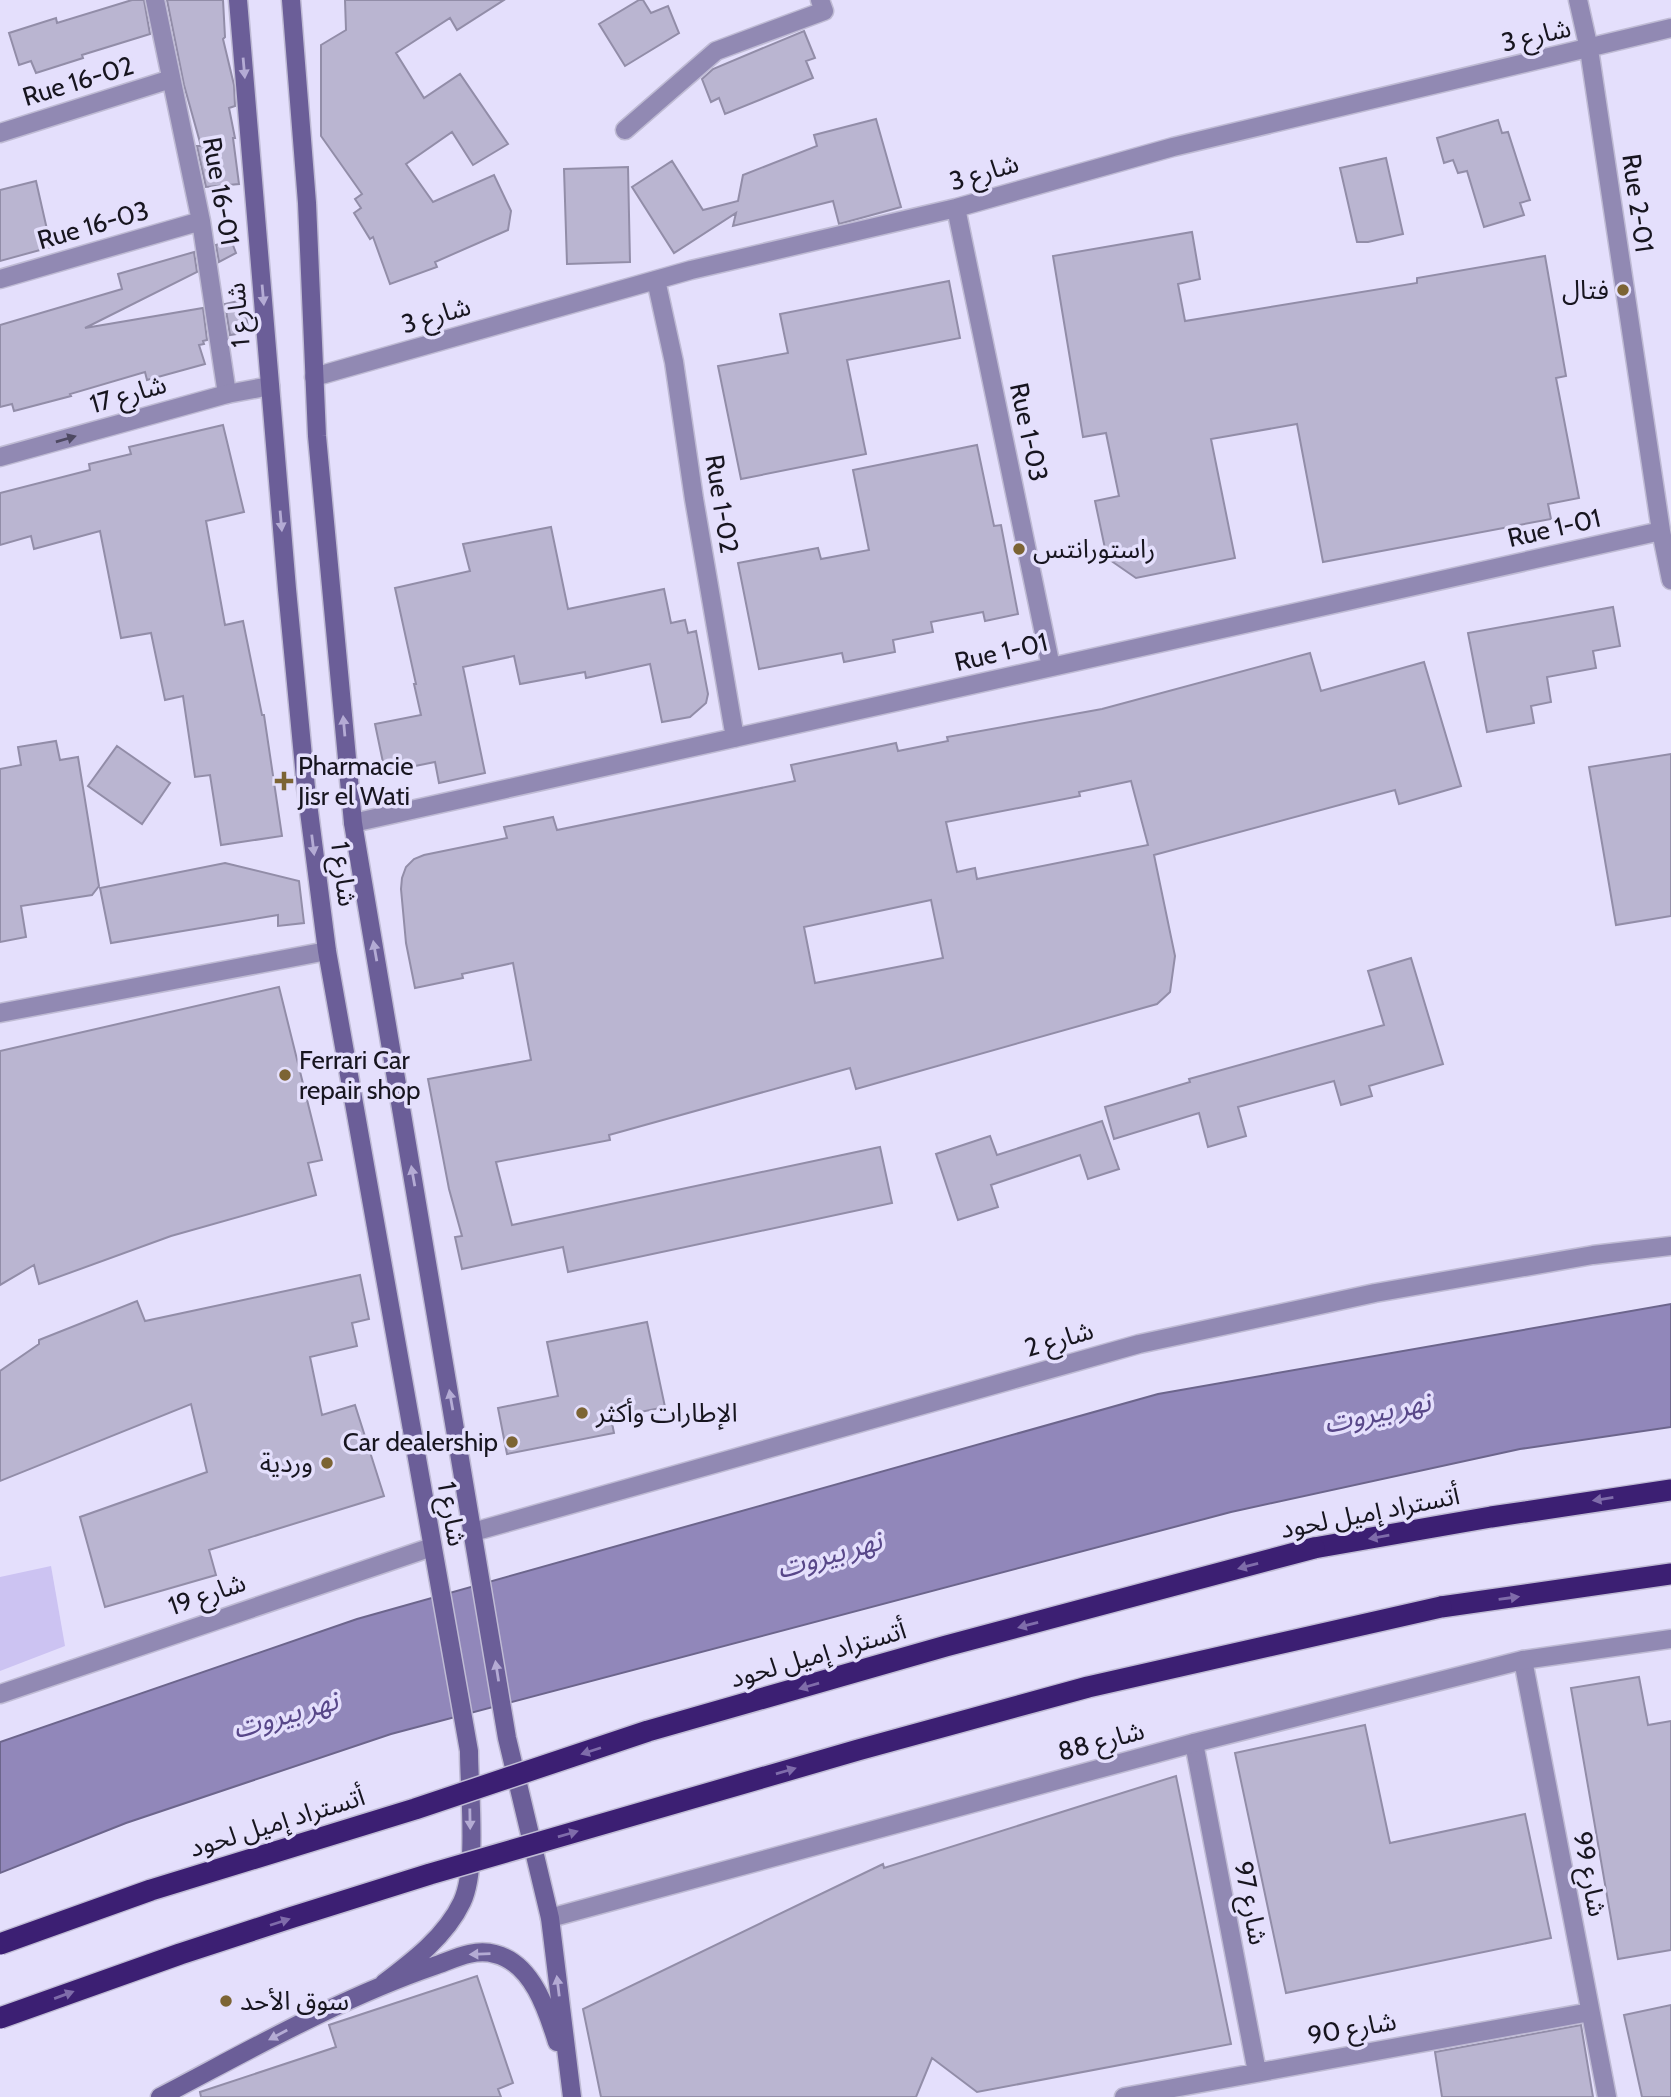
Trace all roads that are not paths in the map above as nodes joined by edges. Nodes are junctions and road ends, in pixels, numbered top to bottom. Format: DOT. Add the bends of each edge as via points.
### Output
graph roads {
  1 [pos="155,0"];
  2 [pos="238,0"];
  3 [pos="291,0"];
  4 [pos="820,0"];
  5 [pos="1578,0"];
  6 [pos="1671,28"];
  7 [pos="1589,49"];
  8 [pos="171,79"];
  9 [pos="625,130"];
  10 [pos="0,133"];
  11 [pos="956,208"];
  12 [pos="201,221"];
  13 [pos="0,279"];
  14 [pos="656,280"];
  15 [pos="314,377"];
  16 [pos="271,386"];
  17 [pos="228,394"];
  18 [pos="0,457"];
  19 [pos="1661,531"];
  20 [pos="1671,580"];
  21 [pos="1051,667"];
  22 [pos="735,738"];
  23 [pos="353,823"];
  24 [pos="327,951"];
  25 [pos="0,1013"];
  26 [pos="1671,1246"];
  27 [pos="1671,1490"];
  28 [pos="473,1532"];
  29 [pos="432,1547"];
  30 [pos="1671,1574"];
  31 [pos="1671,1639"];
  32 [pos="1523,1660"];
  33 [pos="0,1693"];
  34 [pos="1194,1743"];
  35 [pos="550,1918"];
  36 [pos="0,1944"];
  37 [pos="384,1983"];
  38 [pos="1590,2012"];
  39 [pos="0,2018"];
  40 [pos="1257,2072"];
  41 [pos="569,2078"];
  42 [pos="160,2097"];
  43 [pos="572,2097"];
  44 [pos="1124,2097"];
  45 [pos="1607,2097"];
  1 -- 8 [label="street, Rue 16-01"];
  2 -- 16 [label="main road, شارع 1, one-way"];
  3 -- 15 [label="main road, شارع 1" via="307,203"];
  4 -- 9 [label="street" via="824,11 716,51"];
  5 -- 7 [label="street, Rue 2-01"];
  6 -- 7 [label="street, شارع 3"];
  7 -- 11 [label="street, شارع 3" via="1172,147"];
  7 -- 19 [label="street, Rue 2-01"];
  8 -- 10 [label="street, Rue 16-02"];
  8 -- 12 [label="street, Rue 16-01"];
  11 -- 14 [label="street, شارع 3"];
  11 -- 21 [label="street, Rue 1-03"];
  12 -- 13 [label="street, Rue 16-03"];
  12 -- 17 [label="street, Rue 16-01"];
  14 -- 15 [label="street, شارع 3"];
  14 -- 22 [label="street, Rue 1-02" via="674,362"];
  23 -- 15 [label="main road, شارع 1, one-way"];
  16 -- 17 [label="street, شارع 17"];
  16 -- 24 [label="main road, شارع 1, one-way" via="305,775"];
  18 -- 17 [label="street, شارع 17, one-way"];
  19 -- 20 [label="street, Rue 2-01"];
  19 -- 21 [label="street, Rue 1-01"];
  21 -- 22 [label="street, Rue 1-01"];
  22 -- 23 [label="street, Rue 1-01"];
  28 -- 23 [label="main road, شارع 1, one-way"];
  24 -- 25 [label="street"];
  24 -- 29 [label="main road, شارع 1"];
  26 -- 28 [label="street, شارع 2" via="1375,1293 1139,1344"];
  27 -- 36 [label="highway, أتستراد إميل لحود, one-way, bridge" via="1314,1548 946,1646 648,1731 151,1890"];
  35 -- 28 [label="main road, شارع 1, one-way" via="507,1738"];
  29 -- 33 [label="street, شارع 19"];
  29 -- 37 [label="main road, شارع 1, one-way" via="469,1751 471,1872 465,1895 443,1930"];
  39 -- 30 [label="highway, one-way, bridge" via="417,1878 1088,1687 1441,1607"];
  31 -- 32 [label="street, شارع 88"];
  32 -- 34 [label="street, شارع 88"];
  32 -- 38 [label="street, شارع 99"];
  34 -- 35 [label="street, شارع 88"];
  34 -- 40 [label="street, شارع 97"];
  41 -- 35 [label="main road, شارع 1, one-way"];
  41 -- 37 [label="main road, one-way" via="548,2013 516,1963 478,1951"];
  37 -- 42 [label="main road, one-way"];
  38 -- 40 [label="street, شارع 90"];
  38 -- 45 [label="street, شارع 99"];
  40 -- 44 [label="street, شارع 90"];
  41 -- 43 [label="main road"];
}
